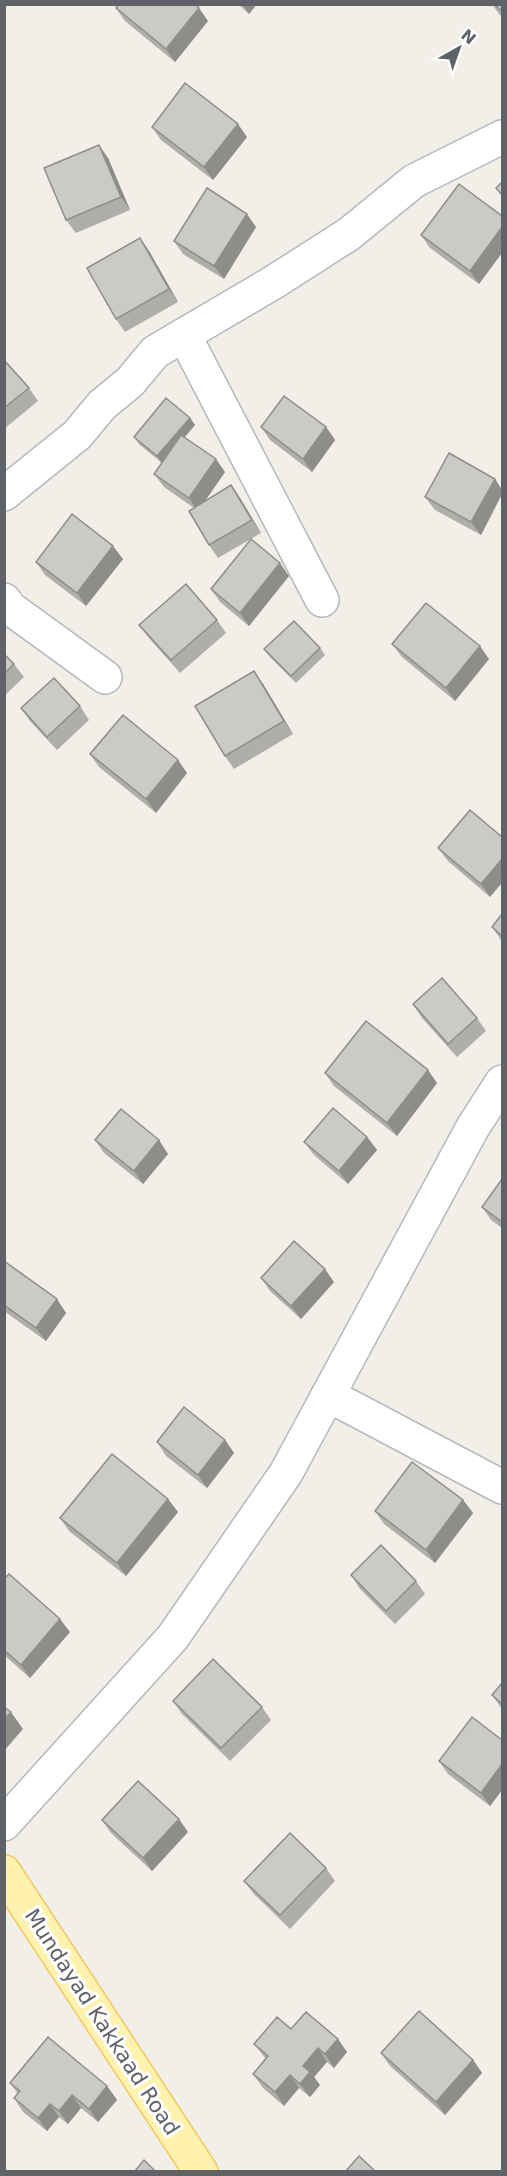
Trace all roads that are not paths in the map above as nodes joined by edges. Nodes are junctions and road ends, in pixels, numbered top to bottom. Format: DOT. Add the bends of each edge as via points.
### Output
graph roads {
  1 [pos="502,137"];
  2 [pos="184,335"];
  3 [pos="4,494"];
  4 [pos="4,600"];
  5 [pos="322,600"];
  6 [pos="105,677"];
  7 [pos="502,1082"];
  8 [pos="328,1395"];
  9 [pos="502,1487"];
  10 [pos="4,1824"];
  11 [pos="4,1872"];
  12 [pos="201,2172"];
  1 -- 2 [label="street" via="414,182 349,234"];
  2 -- 3 [label="street" via="155,352 77,435"];
  2 -- 5 [label="street"];
  4 -- 6 [label="street"];
  7 -- 8 [label="street" via="473,1127"];
  8 -- 9 [label="street"];
  8 -- 10 [label="street" via="286,1473 173,1638"];
  11 -- 12 [label="main road, Mundayad Kakkaad Road"];
}
